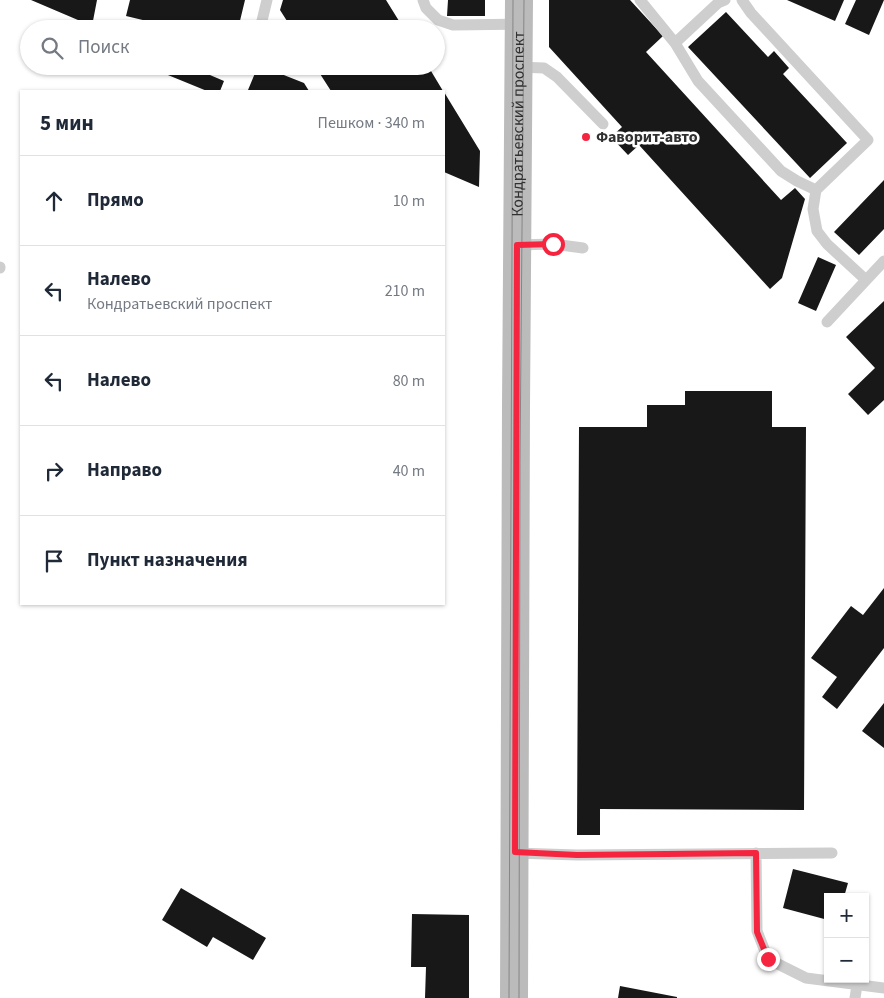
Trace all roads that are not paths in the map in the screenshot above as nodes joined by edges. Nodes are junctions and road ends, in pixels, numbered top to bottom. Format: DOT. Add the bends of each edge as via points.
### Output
graph roads {
  1 [pos="267,0"];
  2 [pos="423,0"];
  3 [pos="640,0"];
  4 [pos="725,0"];
  5 [pos="742,0"];
  6 [pos="519,12"];
  7 [pos="262,20"];
  8 [pos="438,20"];
  9 [pos="445,22"];
  10 [pos="675,43"];
  11 [pos="518,67"];
  12 [pos="603,124"];
  13 [pos="816,190"];
  14 [pos="517,245"];
  15 [pos="583,248"];
  16 [pos="884,261"];
  17 [pos="866,280"];
  18 [pos="827,322"];
  19 [pos="515,852"];
  20 [pos="756,853"];
  21 [pos="832,853"];
  22 [pos="857,985"];
  23 [pos="884,988"];
  24 [pos="514,998"];
  25 [pos="855,998"];
  1 -- 7 [label="lane"];
  2 -- 8 [label="lane"];
  3 -- 10 [label="lane"];
  4 -- 10 [label="lane"];
  5 -- 13 [label="lane" via="868,140"];
  6 -- 9 [label="lane" via="453,25"];
  6 -- 11 [label="main road, Кондратьевский проспект"];
  10 -- 13 [label="lane" via="698,81 781,171"];
  11 -- 12 [label="lane" via="544,68 557,76"];
  11 -- 14 [label="main road, Кондратьевский проспект"];
  13 -- 17 [label="lane" via="813,210 817,231"];
  14 -- 15 [label="lane" via="553,244"];
  14 -- 19 [label="main road, Кондратьевский проспект"];
  16 -- 17 [label="lane"];
  17 -- 18 [label="lane"];
  19 -- 20 [label="lane" via="577,855"];
  19 -- 24 [label="main road, Кондратьевский проспект"];
  20 -- 21 [label="lane"];
  20 -- 22 [label="lane" via="757,932 768,959 806,978"];
  22 -- 23 [label="lane"];
  22 -- 25 [label="lane"];
}
